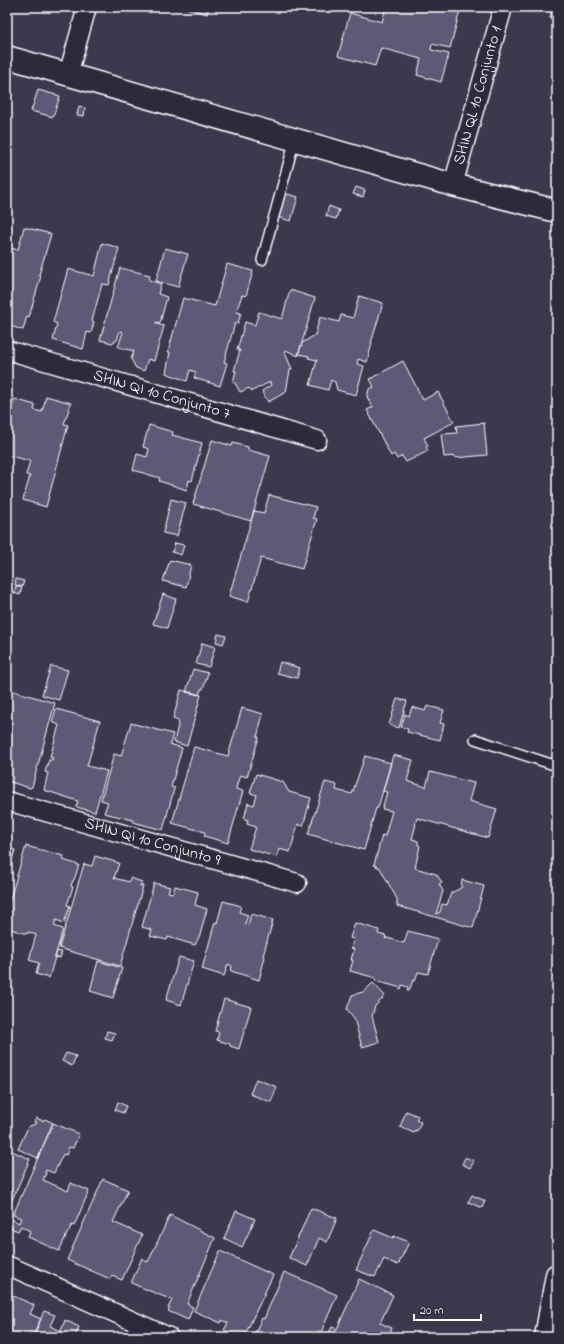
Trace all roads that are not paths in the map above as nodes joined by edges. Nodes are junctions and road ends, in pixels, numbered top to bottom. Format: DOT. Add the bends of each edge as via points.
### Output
graph roads {
  1 [pos="87,7"];
  2 [pos="503,7"];
  3 [pos="7,57"];
  4 [pos="68,75"];
  5 [pos="295,139"];
  6 [pos="453,185"];
  7 [pos="557,211"];
  8 [pos="262,260"];
  9 [pos="7,350"];
  10 [pos="317,440"];
  11 [pos="475,739"];
  12 [pos="557,766"];
  13 [pos="7,801"];
  14 [pos="297,884"];
  15 [pos="7,1265"];
  16 [pos="557,1276"];
  17 [pos="550,1333"];
  18 [pos="169,1337"];
  1 -- 4 [label="street"];
  2 -- 6 [label="street, SHIN QL 10 Conjunto 1"];
  3 -- 4 [label="street"];
  4 -- 5 [label="street"];
  5 -- 6 [label="street"];
  5 -- 8 [label="lane"];
  6 -- 7 [label="street"];
  9 -- 10 [label="street, SHIN QI 10 Conjunto 7"];
  11 -- 12 [label="lane"];
  13 -- 14 [label="street, SHIN QI 10 Conjunto 9"];
  15 -- 18 [label="street"];
  16 -- 17 [label="street"];
}
